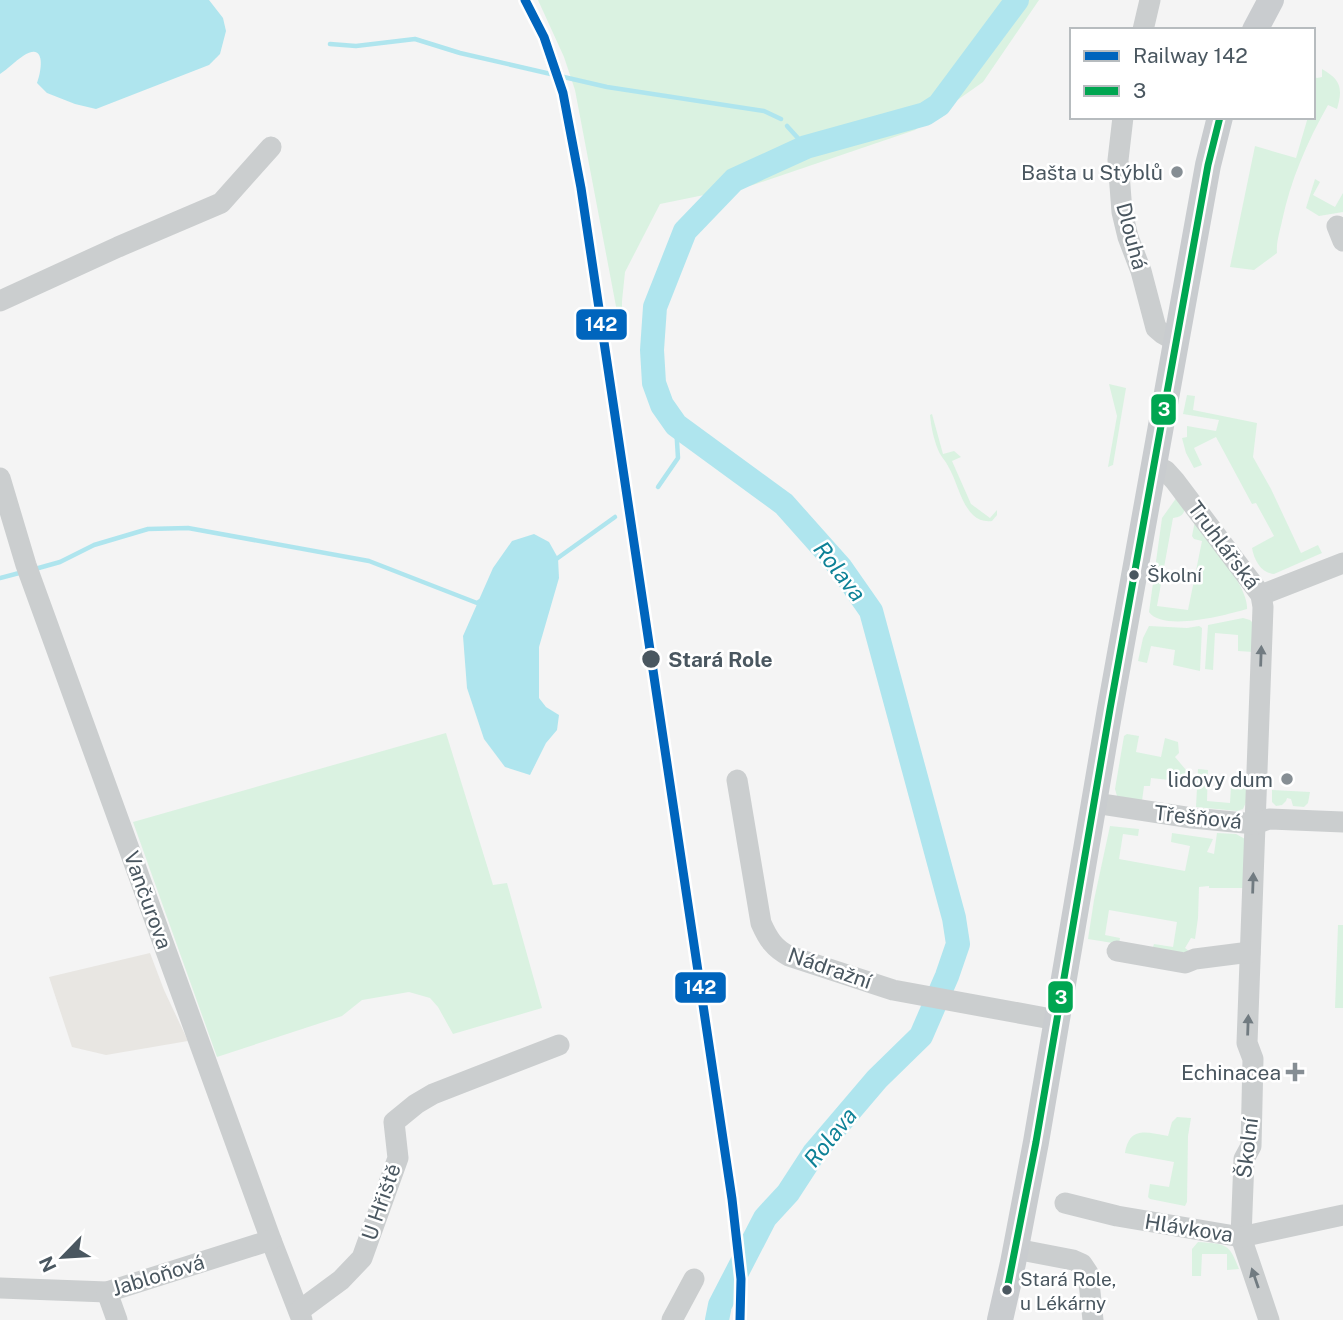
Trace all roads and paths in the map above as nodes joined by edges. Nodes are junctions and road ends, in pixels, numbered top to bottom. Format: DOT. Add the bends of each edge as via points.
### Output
graph roads {
  1 [pos="1150,0"];
  2 [pos="1271,0"];
  3 [pos="1143,28"];
  4 [pos="1256,28"];
  5 [pos="1123,119"];
  6 [pos="1219,119"];
  7 [pos="271,147"];
  8 [pos="0,301"];
  9 [pos="1177,342"];
  10 [pos="1155,465"];
  11 [pos="0,478"];
  12 [pos="1343,564"];
  13 [pos="1261,595"];
  14 [pos="737,780"];
  15 [pos="1094,803"];
  16 [pos="1343,822"];
  17 [pos="1255,824"];
  18 [pos="1117,951"];
  19 [pos="1250,951"];
  20 [pos="1057,1020"];
  21 [pos="559,1045"];
  22 [pos="1065,1203"];
  23 [pos="1343,1215"];
  24 [pos="1241,1237"];
  25 [pos="271,1240"];
  26 [pos="1016,1249"];
  27 [pos="694,1279"];
  28 [pos="0,1288"];
  29 [pos="107,1292"];
  30 [pos="301,1315"];
  31 [pos="117,1320"];
  32 [pos="672,1320"];
  33 [pos="1000,1320"];
  34 [pos="1093,1320"];
  35 [pos="1269,1320"];
  1 -- 3 [label="street"];
  2 -- 4 [label="main road"];
  5 -- 9 [label="street, Dlouhá" via="1118,160 1122,212 1156,328"];
  6 -- 9 [label="main road"];
  7 -- 8 [label="street" via="221,203"];
  9 -- 10 [label="main road"];
  10 -- 13 [label="street, Truhlářská" via="1175,481"];
  10 -- 15 [label="main road"];
  11 -- 25 [label="street, Vančurova" via="35,591"];
  12 -- 13 [label="street, Truhlářská"];
  17 -- 13 [label="street, Školní, one-way"];
  14 -- 20 [label="street, Nádražní" via="761,923 776,949 893,990"];
  15 -- 17 [label="street, Třešňová"];
  15 -- 20 [label="main road"];
  16 -- 17 [label="street, Třešňová" via="1269,819"];
  19 -- 17 [label="street, Školní, one-way"];
  18 -- 19 [label="street" via="1185,964"];
  24 -- 19 [label="street, Školní, one-way" via="1244,1159 1251,1146"];
  20 -- 26 [label="main road"];
  21 -- 30 [label="street, U Hřiště" via="433,1094 394,1122 398,1158 362,1258"];
  22 -- 24 [label="street, Hlávkova"];
  23 -- 24 [label="street, Hlávkova"];
  35 -- 24 [label="street, Školní, one-way"];
  25 -- 29 [label="street, Jabloňová"];
  25 -- 30 [label="street, Vančurova"];
  26 -- 33 [label="main road"];
  26 -- 34 [label="street" via="1082,1264 1088,1273"];
  27 -- 32 [label="street"];
  28 -- 29 [label="street, Jabloňová"];
  29 -- 31 [label="street"];
}
